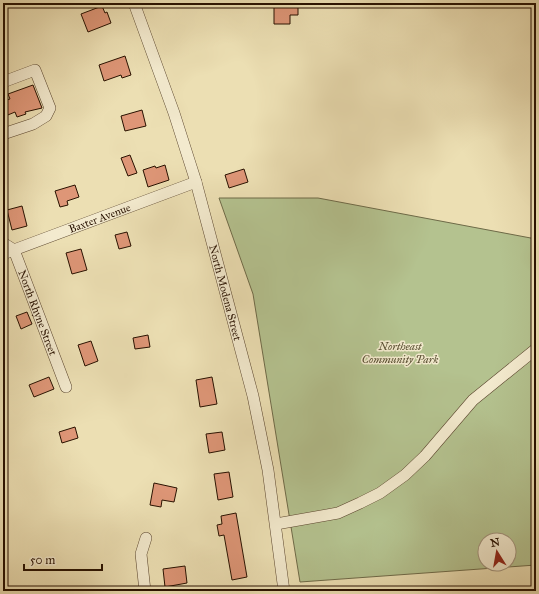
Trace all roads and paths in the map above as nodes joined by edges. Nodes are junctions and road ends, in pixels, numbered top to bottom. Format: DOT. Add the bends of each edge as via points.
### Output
graph roads {
  1 [pos="134,3"];
  2 [pos="3,82"];
  3 [pos="3,134"];
  4 [pos="196,182"];
  5 [pos="3,242"];
  6 [pos="8,252"];
  7 [pos="536,349"];
  8 [pos="66,386"];
  9 [pos="276,524"];
  10 [pos="146,538"];
  11 [pos="145,591"];
  12 [pos="284,591"];
  1 -- 4 [label="street, North Modena Street"];
  2 -- 3 [label="street" via="35,70 50,108 46,116 33,124"];
  4 -- 6 [label="street, Baxter Avenue"];
  4 -- 9 [label="street, North Modena Street" via="254,396"];
  5 -- 6 [label="street"];
  6 -- 8 [label="street, North Rhyne Street"];
  7 -- 9 [label="street" via="473,400 425,456 380,493 338,513"];
  9 -- 12 [label="street, North Modena Street"];
  10 -- 11 [label="street" via="141,554"];
}
